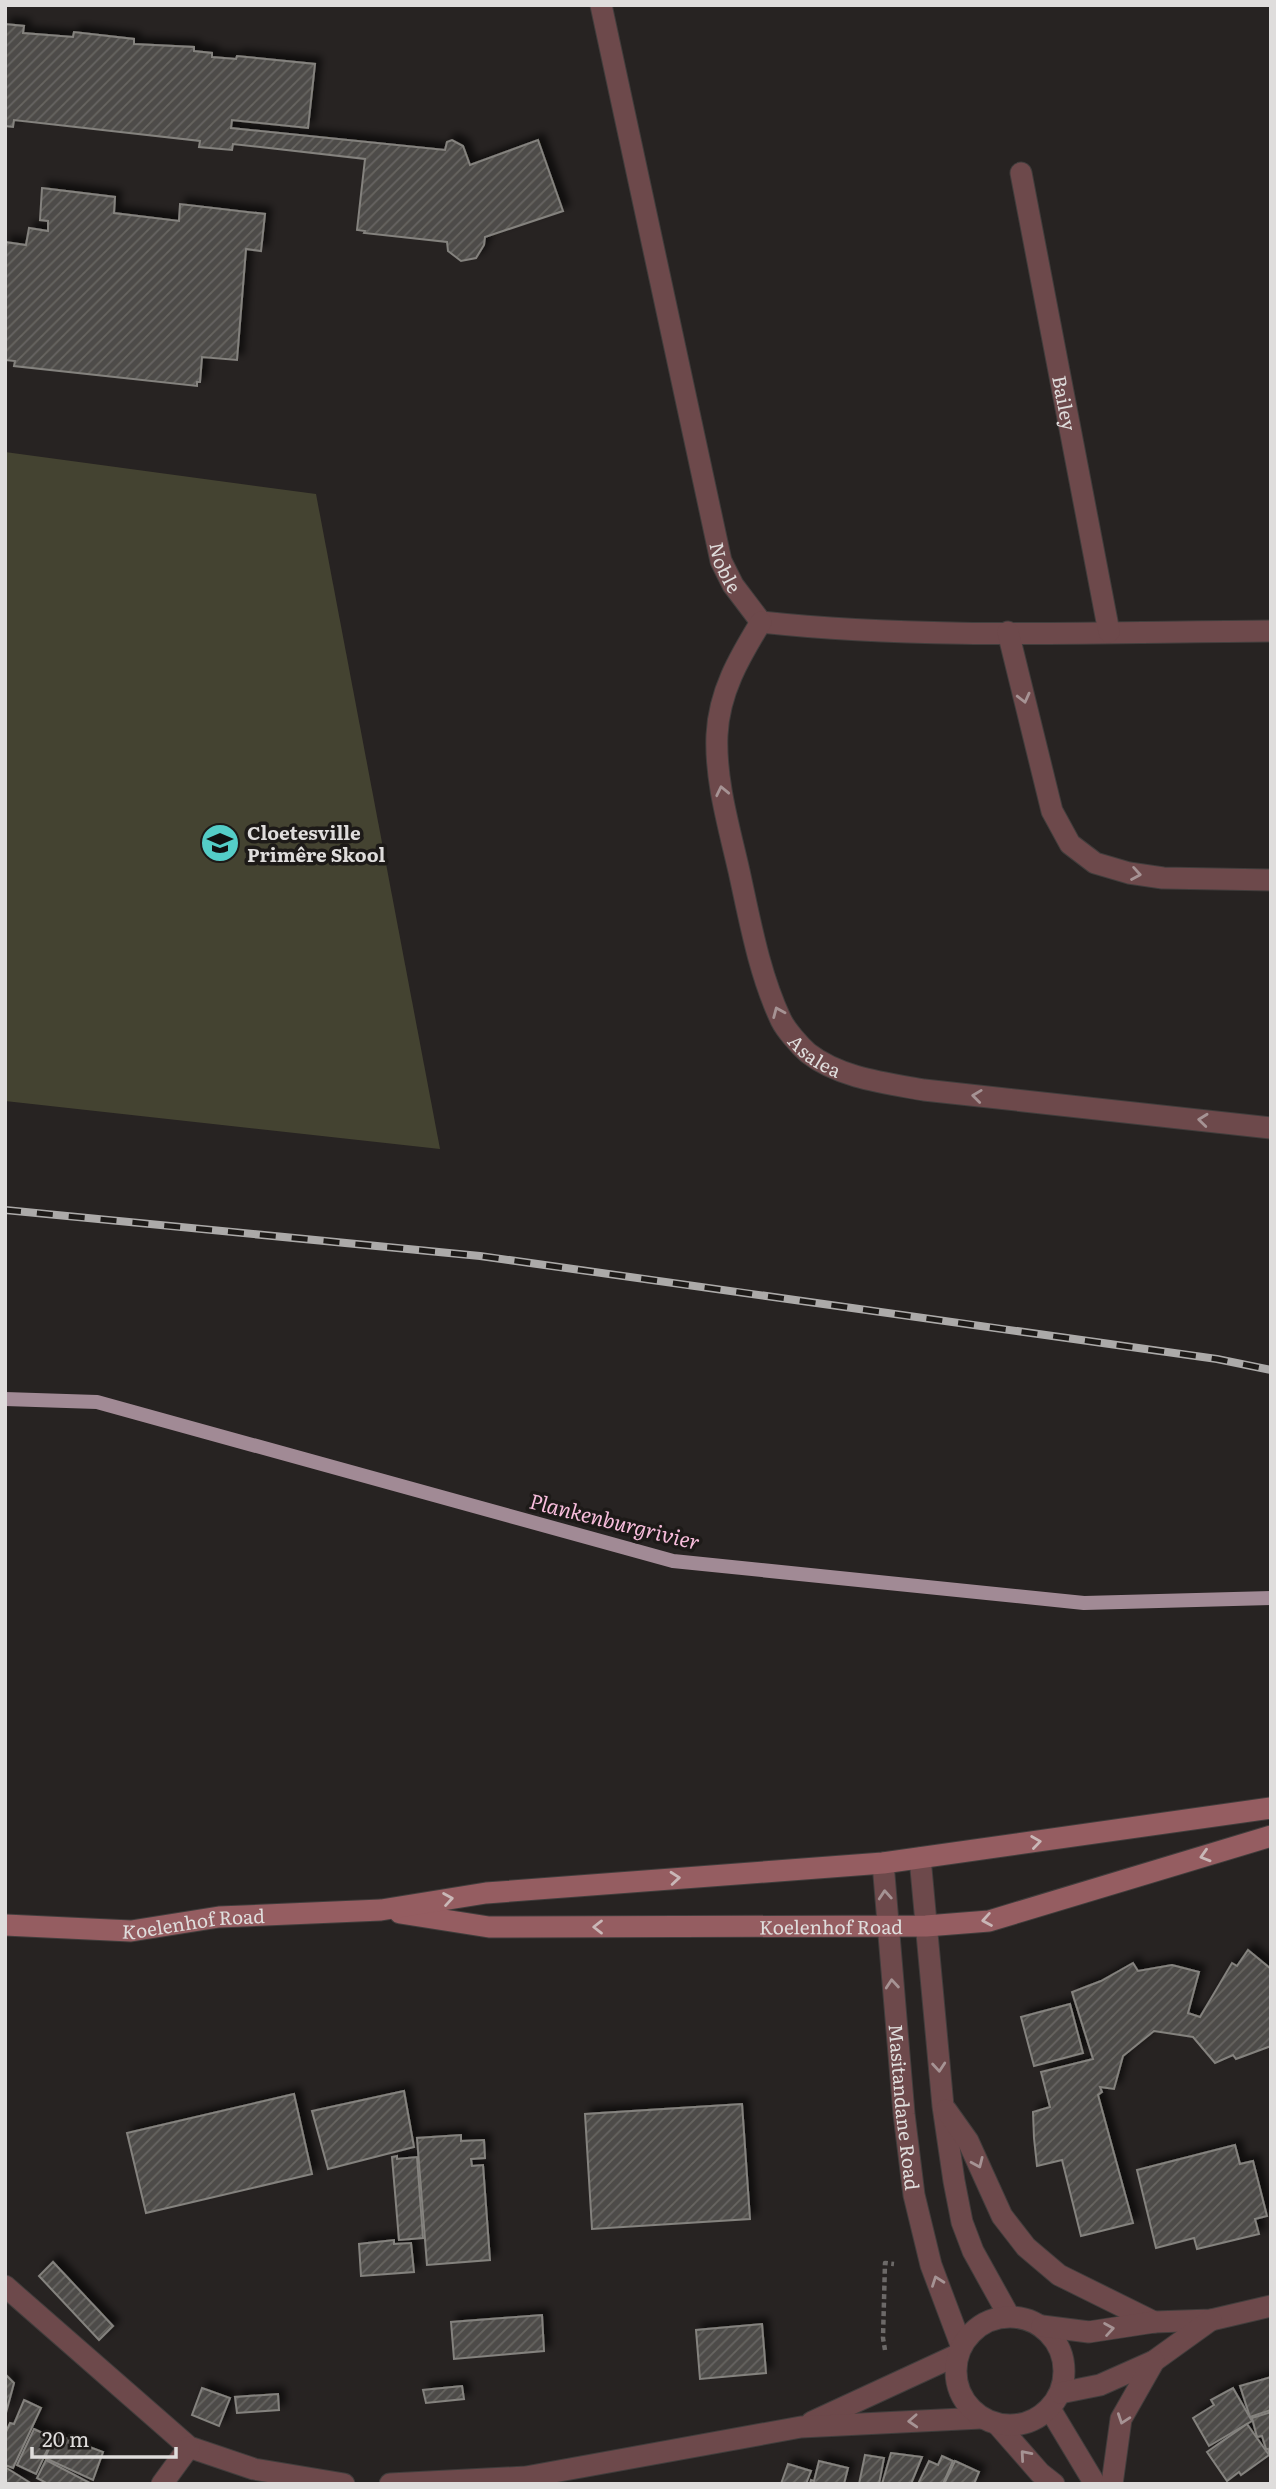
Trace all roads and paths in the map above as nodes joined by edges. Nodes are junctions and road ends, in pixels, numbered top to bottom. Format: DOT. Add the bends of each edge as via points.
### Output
graph roads {
  1 [pos="601,5"];
  2 [pos="1021,173"];
  3 [pos="761,622"];
  4 [pos="1271,631"];
  5 [pos="1008,632"];
  6 [pos="1110,632"];
  7 [pos="1271,880"];
  8 [pos="1271,1128"];
  9 [pos="1271,1808"];
  10 [pos="1271,1836"];
  11 [pos="920,1857"];
  12 [pos="883,1863"];
  13 [pos="381,1910"];
  14 [pos="5,1925"];
  15 [pos="887,1926"];
  16 [pos="926,1926"];
  17 [pos="943,2106"];
  18 [pos="5,2286"];
  19 [pos="1271,2306"];
  20 [pos="1009,2316"];
  21 [pos="1211,2320"];
  22 [pos="1154,2322"];
  23 [pos="1042,2326"];
  24 [pos="959,2350"];
  25 [pos="1154,2361"];
  26 [pos="1055,2401"];
  27 [pos="990,2422"];
  28 [pos="801,2427"];
  29 [pos="189,2447"];
  30 [pos="162,2484"];
  31 [pos="344,2484"];
  32 [pos="390,2484"];
  33 [pos="1054,2484"];
  34 [pos="1095,2484"];
  35 [pos="1111,2484"];
  1 -- 3 [label="street, Noble" via="721,561"];
  2 -- 6 [label="street, Bailey"];
  3 -- 5 [label="street" via="837,630"];
  8 -- 3 [label="street, Asalea, one-way" via="901,1086 868,1080 808,1052 783,1023 769,992 719,776 717,734 723,693"];
  4 -- 6 [label="street"];
  5 -- 6 [label="street"];
  5 -- 7 [label="street, one-way" via="1052,811 1070,844 1095,863 1129,873"];
  11 -- 9 [label="main road, Koelenhof Road, one-way"];
  10 -- 16 [label="main road, Koelenhof Road, one-way" via="989,1921"];
  11 -- 12 [label="main road, Koelenhof Road"];
  11 -- 16 [label="street, Masitandane Road"];
  13 -- 12 [label="main road, Koelenhof Road, one-way" via="486,1894"];
  15 -- 12 [label="street, Masitandane Road, one-way"];
  13 -- 14 [label="main road, Koelenhof Road" via="219,1916 131,1931"];
  15 -- 13 [label="main road, Koelenhof Road, one-way" via="489,1927"];
  15 -- 16 [label="main road, Koelenhof Road"];
  24 -- 15 [label="street, Masitandane Road, one-way" via="914,2194"];
  16 -- 17 [label="street, Masitandane Road, one-way"];
  17 -- 20 [label="street, Masitandane Road" via="962,2222 976,2258"];
  17 -- 22 [label="street, one-way" via="968,2141 1002,2216 1026,2247 1059,2275"];
  18 -- 29 [label="street"];
  19 -- 21 [label="street"];
  20 -- 23 [label="street"];
  20 -- 24 [label="street" via="977,2327"];
  21 -- 22 [label="street"];
  21 -- 25 [label="street"];
  23 -- 22 [label="street, one-way" via="1089,2332"];
  23 -- 26 [label="street" via="1055,2339 1062,2356 1064,2375"];
  24 -- 27 [label="street" via="958,2390 967,2406"];
  24 -- 28 [label="street"];
  25 -- 26 [label="street"];
  25 -- 35 [label="street, one-way" via="1121,2419"];
  26 -- 27 [label="street" via="1035,2420 1017,2426"];
  26 -- 34 [label="street"];
  27 -- 28 [label="street, one-way"];
  33 -- 27 [label="street, one-way"];
  28 -- 32 [label="street" via="526,2477"];
  29 -- 30 [label="street"];
  29 -- 31 [label="street" via="254,2469"];
}
